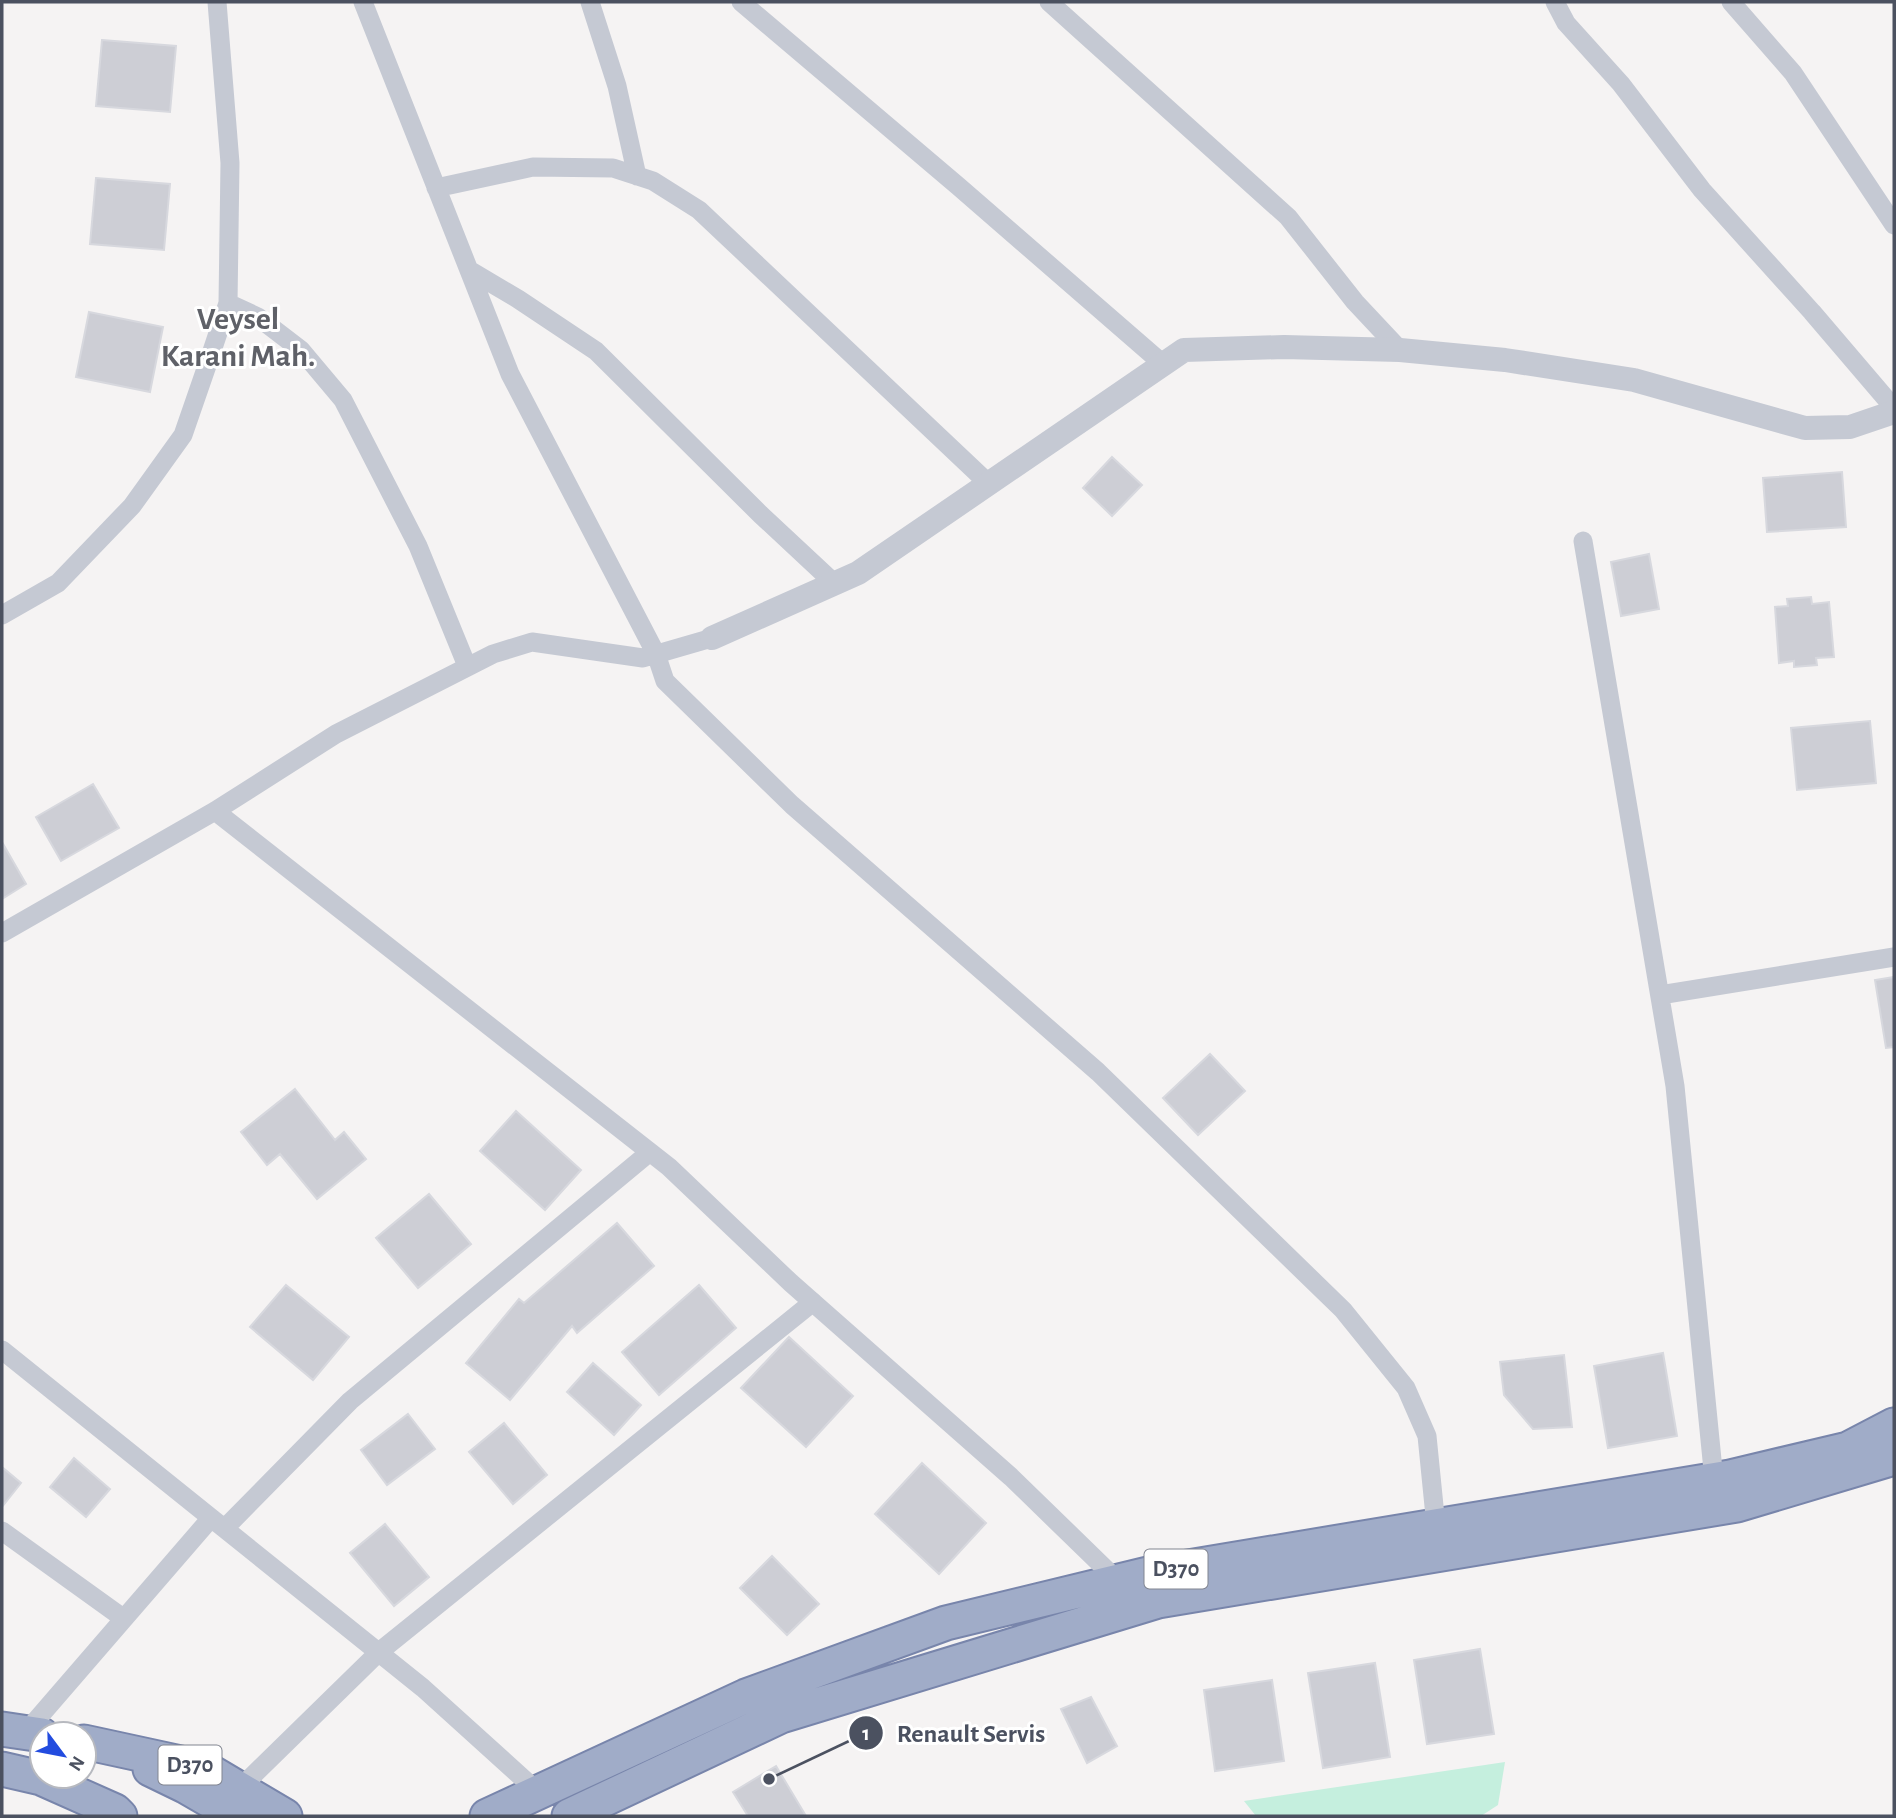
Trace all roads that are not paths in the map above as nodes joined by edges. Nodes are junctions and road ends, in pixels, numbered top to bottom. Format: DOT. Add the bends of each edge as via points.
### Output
graph roads {
  1 [pos="217,2"];
  2 [pos="363,2"];
  3 [pos="590,2"];
  4 [pos="741,2"];
  5 [pos="1049,2"];
  6 [pos="1555,2"];
  7 [pos="1731,2"];
  8 [pos="637,176"];
  9 [pos="436,188"];
  10 [pos="1894,225"];
  11 [pos="469,270"];
  12 [pos="228,303"];
  13 [pos="1400,351"];
  14 [pos="1163,365"];
  15 [pos="1894,410"];
  16 [pos="989,484"];
  17 [pos="1583,541"];
  18 [pos="834,583"];
  19 [pos="2,615"];
  20 [pos="712,638"];
  21 [pos="656,654"];
  22 [pos="467,666"];
  23 [pos="215,811"];
  24 [pos="2,933"];
  25 [pos="1894,957"];
  26 [pos="1660,995"];
  27 [pos="650,1152"];
  28 [pos="813,1302"];
  29 [pos="2,1350"];
  30 [pos="1894,1425"];
  31 [pos="1894,1458"];
  32 [pos="1714,1480"];
  33 [pos="218,1523"];
  34 [pos="1436,1526"];
  35 [pos="2,1531"];
  36 [pos="1118,1581"];
  37 [pos="123,1618"];
  38 [pos="379,1652"];
  39 [pos="23,1732"];
  40 [pos="98,1745"];
  41 [pos="2,1769"];
  42 [pos="538,1792"];
  43 [pos="238,1803"];
  44 [pos="118,1815"];
  45 [pos="285,1816"];
  46 [pos="487,1816"];
  47 [pos="569,1816"];
  1 -- 12 [label="street" via="230,163"];
  2 -- 9 [label="street"];
  3 -- 8 [label="street" via="617,86"];
  4 -- 14 [label="street"];
  5 -- 13 [label="street" via="1288,217"];
  6 -- 15 [label="street" via="1566,23 1621,84 1702,190"];
  7 -- 10 [label="street" via="1793,73"];
  8 -- 9 [label="street" via="613,168 533,167"];
  8 -- 16 [label="street" via="699,210"];
  9 -- 11 [label="street"];
  11 -- 18 [label="street" via="596,351"];
  11 -- 21 [label="street" via="510,374"];
  12 -- 19 [label="street" via="183,435 132,506 58,583"];
  12 -- 22 [label="street" via="258,317 300,350 343,400 418,546"];
  13 -- 14 [label="street" via="1184,349"];
  13 -- 15 [label="street" via="1505,360 1634,380 1805,428 1850,427"];
  14 -- 16 [label="street"];
  16 -- 18 [label="street" via="858,573"];
  17 -- 26 [label="street"];
  18 -- 20 [label="street"];
  20 -- 21 [label="street"];
  21 -- 22 [label="street" via="643,658 532,642"];
  21 -- 34 [label="street" via="665,681 792,805 1098,1072 1343,1310 1406,1388 1427,1436"];
  22 -- 23 [label="street" via="336,734"];
  23 -- 24 [label="street"];
  23 -- 27 [label="street"];
  25 -- 26 [label="street"];
  26 -- 32 [label="street" via="1675,1086"];
  27 -- 28 [label="street"];
  27 -- 33 [label="street" via="350,1401"];
  28 -- 36 [label="street" via="1011,1476"];
  28 -- 38 [label="street"];
  29 -- 33 [label="street"];
  30 -- 32 [label="highway, D370" via="1848,1449"];
  31 -- 47 [label="highway, D370" via="1737,1504 1158,1601 781,1716"];
  32 -- 34 [label="highway, D370"];
  33 -- 37 [label="street"];
  33 -- 38 [label="street"];
  34 -- 36 [label="highway, D370"];
  35 -- 37 [label="street"];
  36 -- 42 [label="highway, D370" via="946,1623 746,1696"];
  37 -- 39 [label="street"];
  38 -- 42 [label="street"];
  38 -- 43 [label="street"];
  40 -- 43 [label="highway, D370" via="204,1768"];
  41 -- 44 [label="highway" via="41,1778"];
  42 -- 46 [label="highway, D370"];
  43 -- 45 [label="highway, D370"];
}
